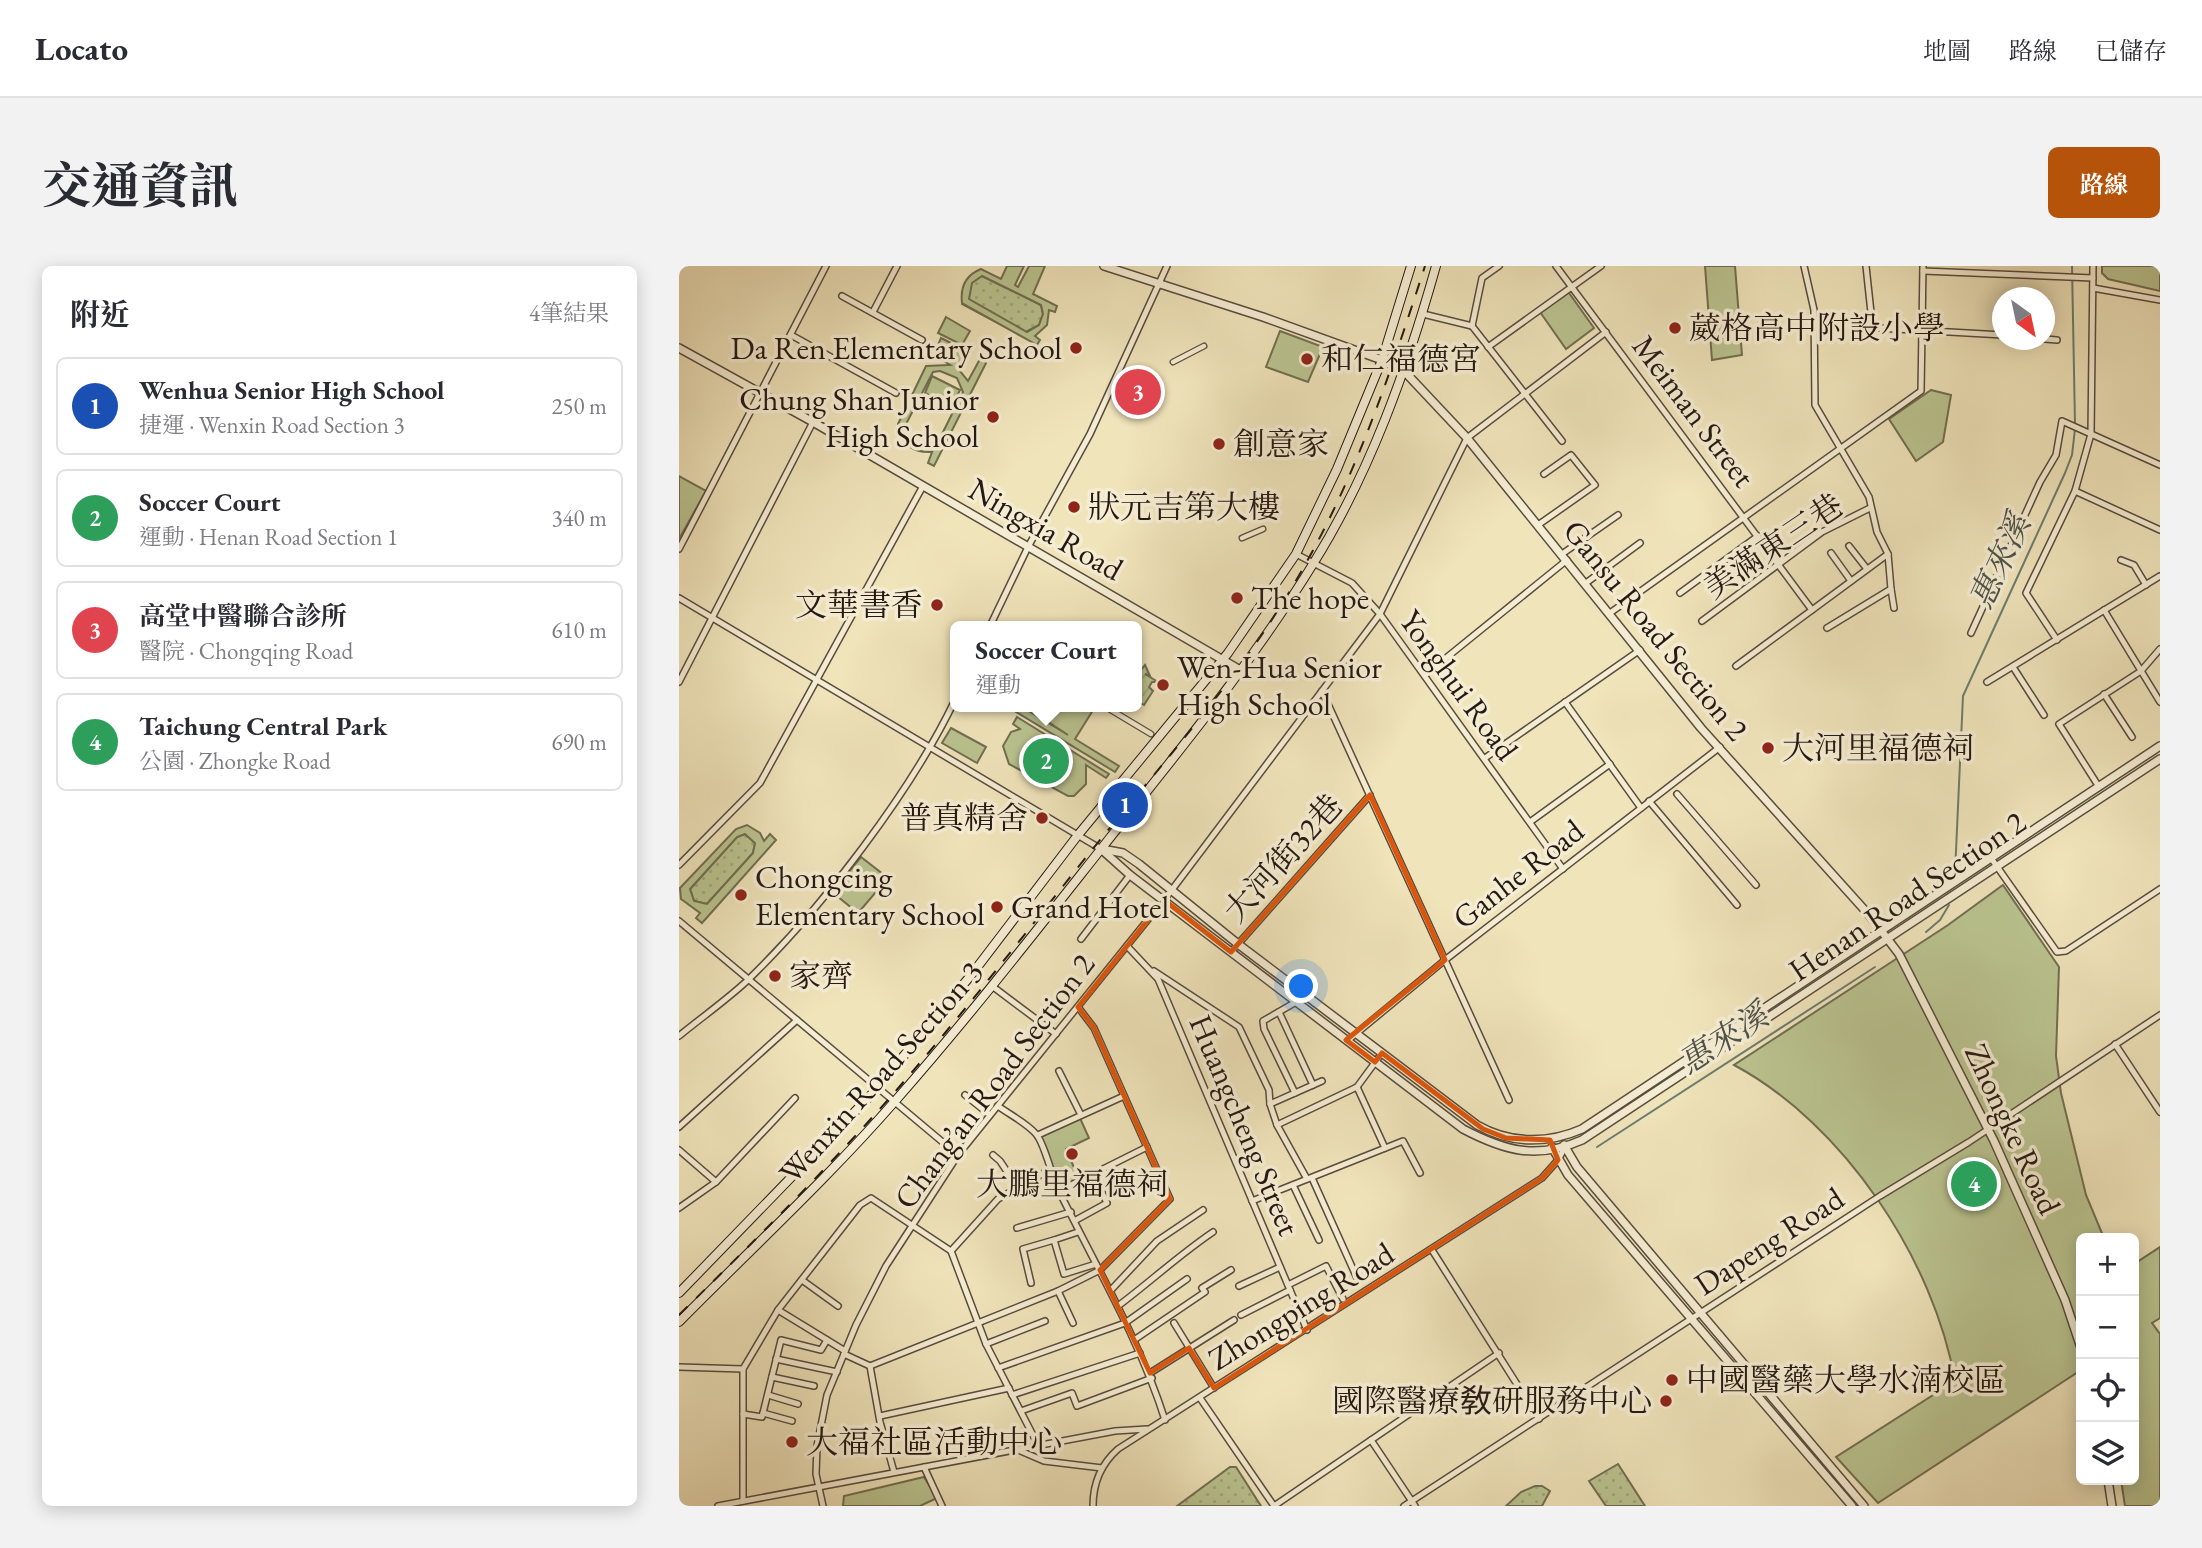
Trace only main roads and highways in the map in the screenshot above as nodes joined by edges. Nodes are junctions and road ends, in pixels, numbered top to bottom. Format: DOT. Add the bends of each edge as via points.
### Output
graph roads {
  1 [pos="1411,266"];
  2 [pos="1436,266"];
  3 [pos="679,1293"];
  4 [pos="679,1322"];
  1 -- 3 [label="main road, Wenxin Road Section 3" via="1382,360 1338,469 1296,554 1222,660 877,1087"];
  2 -- 4 [label="main road, Wenxin Road Section 3" via="1404,371 1360,477 1315,562 1242,671 895,1102"];
}
